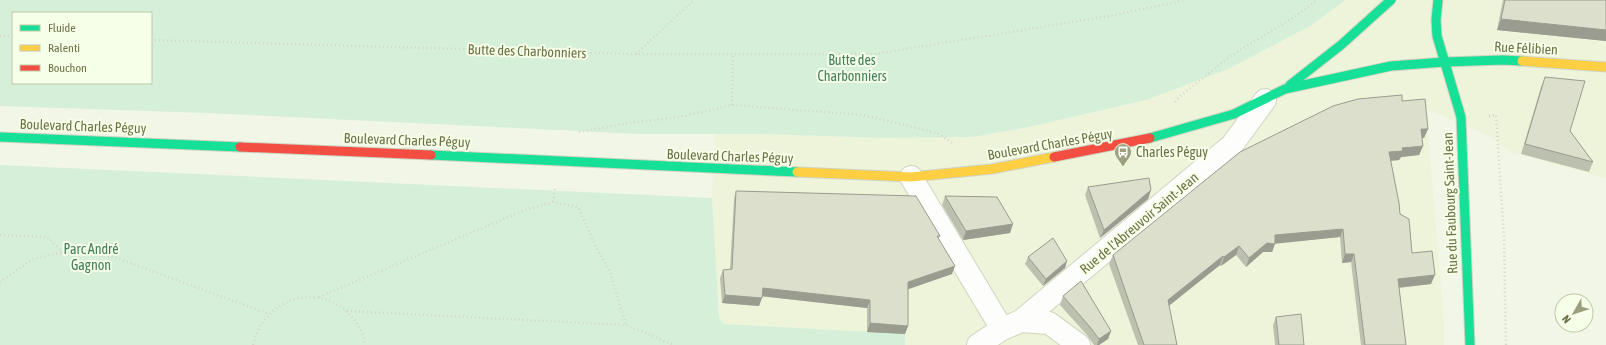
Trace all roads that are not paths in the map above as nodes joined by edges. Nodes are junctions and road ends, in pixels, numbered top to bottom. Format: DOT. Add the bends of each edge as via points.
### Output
graph roads {
  1 [pos="1391,0"];
  2 [pos="1438,0"];
  3 [pos="1445,62"];
  4 [pos="1606,67"];
  5 [pos="1285,89"];
  6 [pos="1265,100"];
  7 [pos="0,137"];
  8 [pos="911,177"];
  9 [pos="1012,325"];
  10 [pos="978,345"];
  11 [pos="1079,345"];
  12 [pos="1470,345"];
  1 -- 5 [label="main road" via="1341,45"];
  2 -- 3 [label="main road, Rue du Faubourg Saint-Jean" via="1437,36"];
  3 -- 4 [label="main road, Rue Félibien" via="1503,60"];
  3 -- 5 [label="main road, Boulevard Charles Péguy" via="1391,66"];
  3 -- 12 [label="main road, Rue du Faubourg Saint-Jean" via="1460,117"];
  5 -- 6 [label="main road, Boulevard Charles Péguy"];
  6 -- 8 [label="main road, Boulevard Charles Péguy" via="1234,114 1144,140 992,169"];
  6 -- 9 [label="street, Rue de l'Abreuvoir Saint-Jean" via="1232,145"];
  7 -- 8 [label="main road, Boulevard Charles Péguy"];
  8 -- 9 [label="street"];
  9 -- 10 [label="street, Rue de l'Abreuvoir Saint-Jean"];
  9 -- 11 [label="street" via="1049,324"];
}
